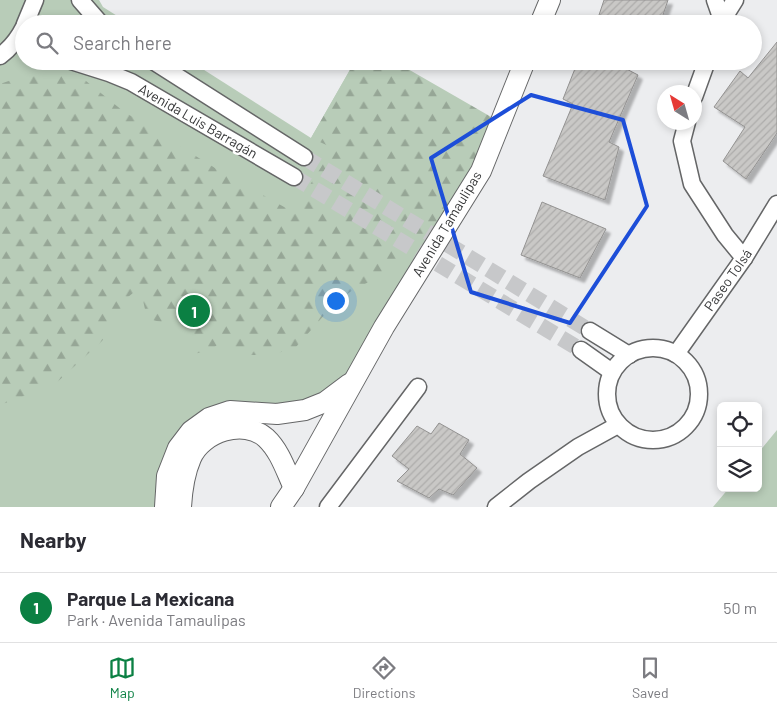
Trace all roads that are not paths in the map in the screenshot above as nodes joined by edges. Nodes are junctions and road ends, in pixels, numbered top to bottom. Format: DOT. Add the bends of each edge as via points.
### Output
graph roads {
  1 [pos="35,0"];
  2 [pos="80,0"];
  3 [pos="550,0"];
  4 [pos="715,0"];
  5 [pos="735,0"];
  6 [pos="29,15"];
  7 [pos="94,15"];
  8 [pos="544,15"];
  9 [pos="719,15"];
  10 [pos="725,15"];
  11 [pos="100,70"];
  12 [pos="167,70"];
  13 [pos="521,70"];
  14 [pos="704,70"];
  15 [pos="698,85"];
  16 [pos="685,130"];
  17 [pos="304,157"];
  18 [pos="294,177"];
  19 [pos="777,204"];
  20 [pos="744,258"];
  21 [pos="590,330"];
  22 [pos="581,350"];
  23 [pos="676,354"];
  24 [pos="629,355"];
  25 [pos="612,372"];
  26 [pos="354,380"];
  27 [pos="418,387"];
  28 [pos="618,425"];
  29 [pos="294,488"];
  30 [pos="165,507"];
  31 [pos="180,507"];
  32 [pos="280,507"];
  33 [pos="328,507"];
  34 [pos="496,507"];
  1 -- 6 [label="street"];
  2 -- 7 [label="street"];
  3 -- 8 [label="street"];
  4 -- 9 [label="street"];
  5 -- 10 [label="street"];
  11 -- 18 [label="street, Avenida Luis Barragán" via="131,82"];
  12 -- 17 [label="street, Avenida Luis Barragán"];
  13 -- 26 [label="street, Avenida Tamaulipas" via="481,171"];
  14 -- 15 [label="street"];
  16 -- 20 [label="street" via="682,141 692,184 725,236"];
  19 -- 20 [label="street, Paseo Tolsá"];
  20 -- 23 [label="street, Paseo Tolsá"];
  21 -- 24 [label="street"];
  22 -- 25 [label="street"];
  23 -- 24 [label="street" via="652,348"];
  23 -- 28 [label="street" via="691,367 699,386 698,406 689,423 673,436 654,441 634,437"];
  24 -- 25 [label="street"];
  25 -- 28 [label="street" via="608,383 608,405"];
  26 -- 29 [label="street, Avenida Tamaulipas"];
  26 -- 30 [label="street, Avenida Tamaulipas" via="325,402 305,410 277,414 230,411 209,418 191,431 178,448 167,476"];
  27 -- 33 [label="street"];
  28 -- 34 [label="street" via="578,447"];
  29 -- 31 [label="street" via="276,449 264,436 249,429 231,428 202,443 191,456"];
  29 -- 32 [label="street, Avenida Tamaulipas"];
}
